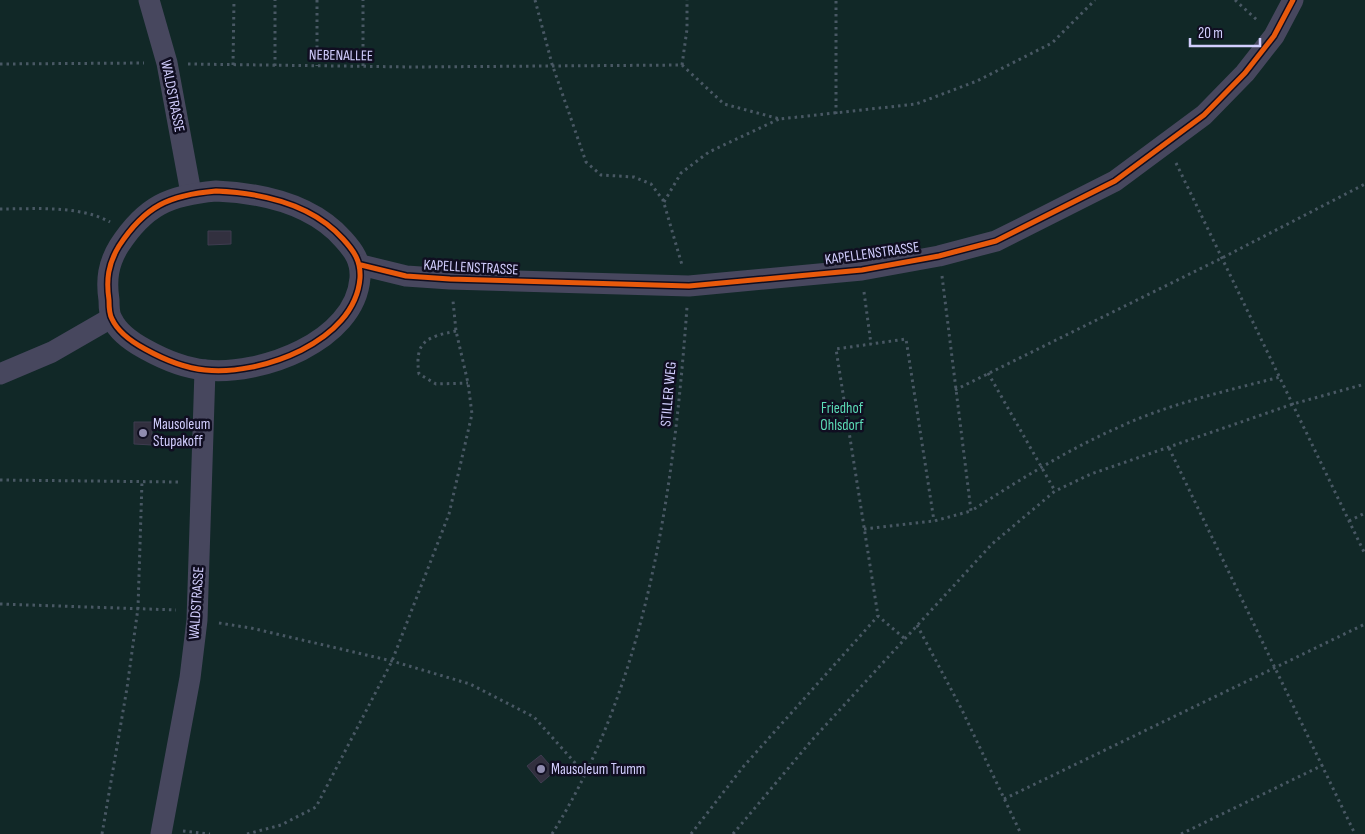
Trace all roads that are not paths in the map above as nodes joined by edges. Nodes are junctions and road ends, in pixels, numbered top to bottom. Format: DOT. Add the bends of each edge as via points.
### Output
graph roads {
  1 [pos="149,0"];
  2 [pos="1293,0"];
  3 [pos="191,193"];
  4 [pos="361,265"];
  5 [pos="111,318"];
  6 [pos="205,370"];
  7 [pos="0,374"];
  8 [pos="161,834"];
  1 -- 3 [label="street, WALDSTRASSE" via="167,63"];
  2 -- 4 [label="street, KAPELLENSTRASSE" via="1274,36 1245,73 1204,115 1115,181 996,241 939,256 862,270 689,286 450,279 406,276"];
  3 -- 4 [label="street" via="240,192 294,205 313,214 338,233"];
  3 -- 5 [label="street" via="169,199 128,232 108,270"];
  4 -- 6 [label="street" via="359,288 352,307 337,326 302,350 256,366"];
  5 -- 6 [label="street" via="126,337 157,356"];
  5 -- 7 [label="street" via="52,352"];
  6 -- 8 [label="street, WALDSTRASSE" via="197,615 190,678"];
}
